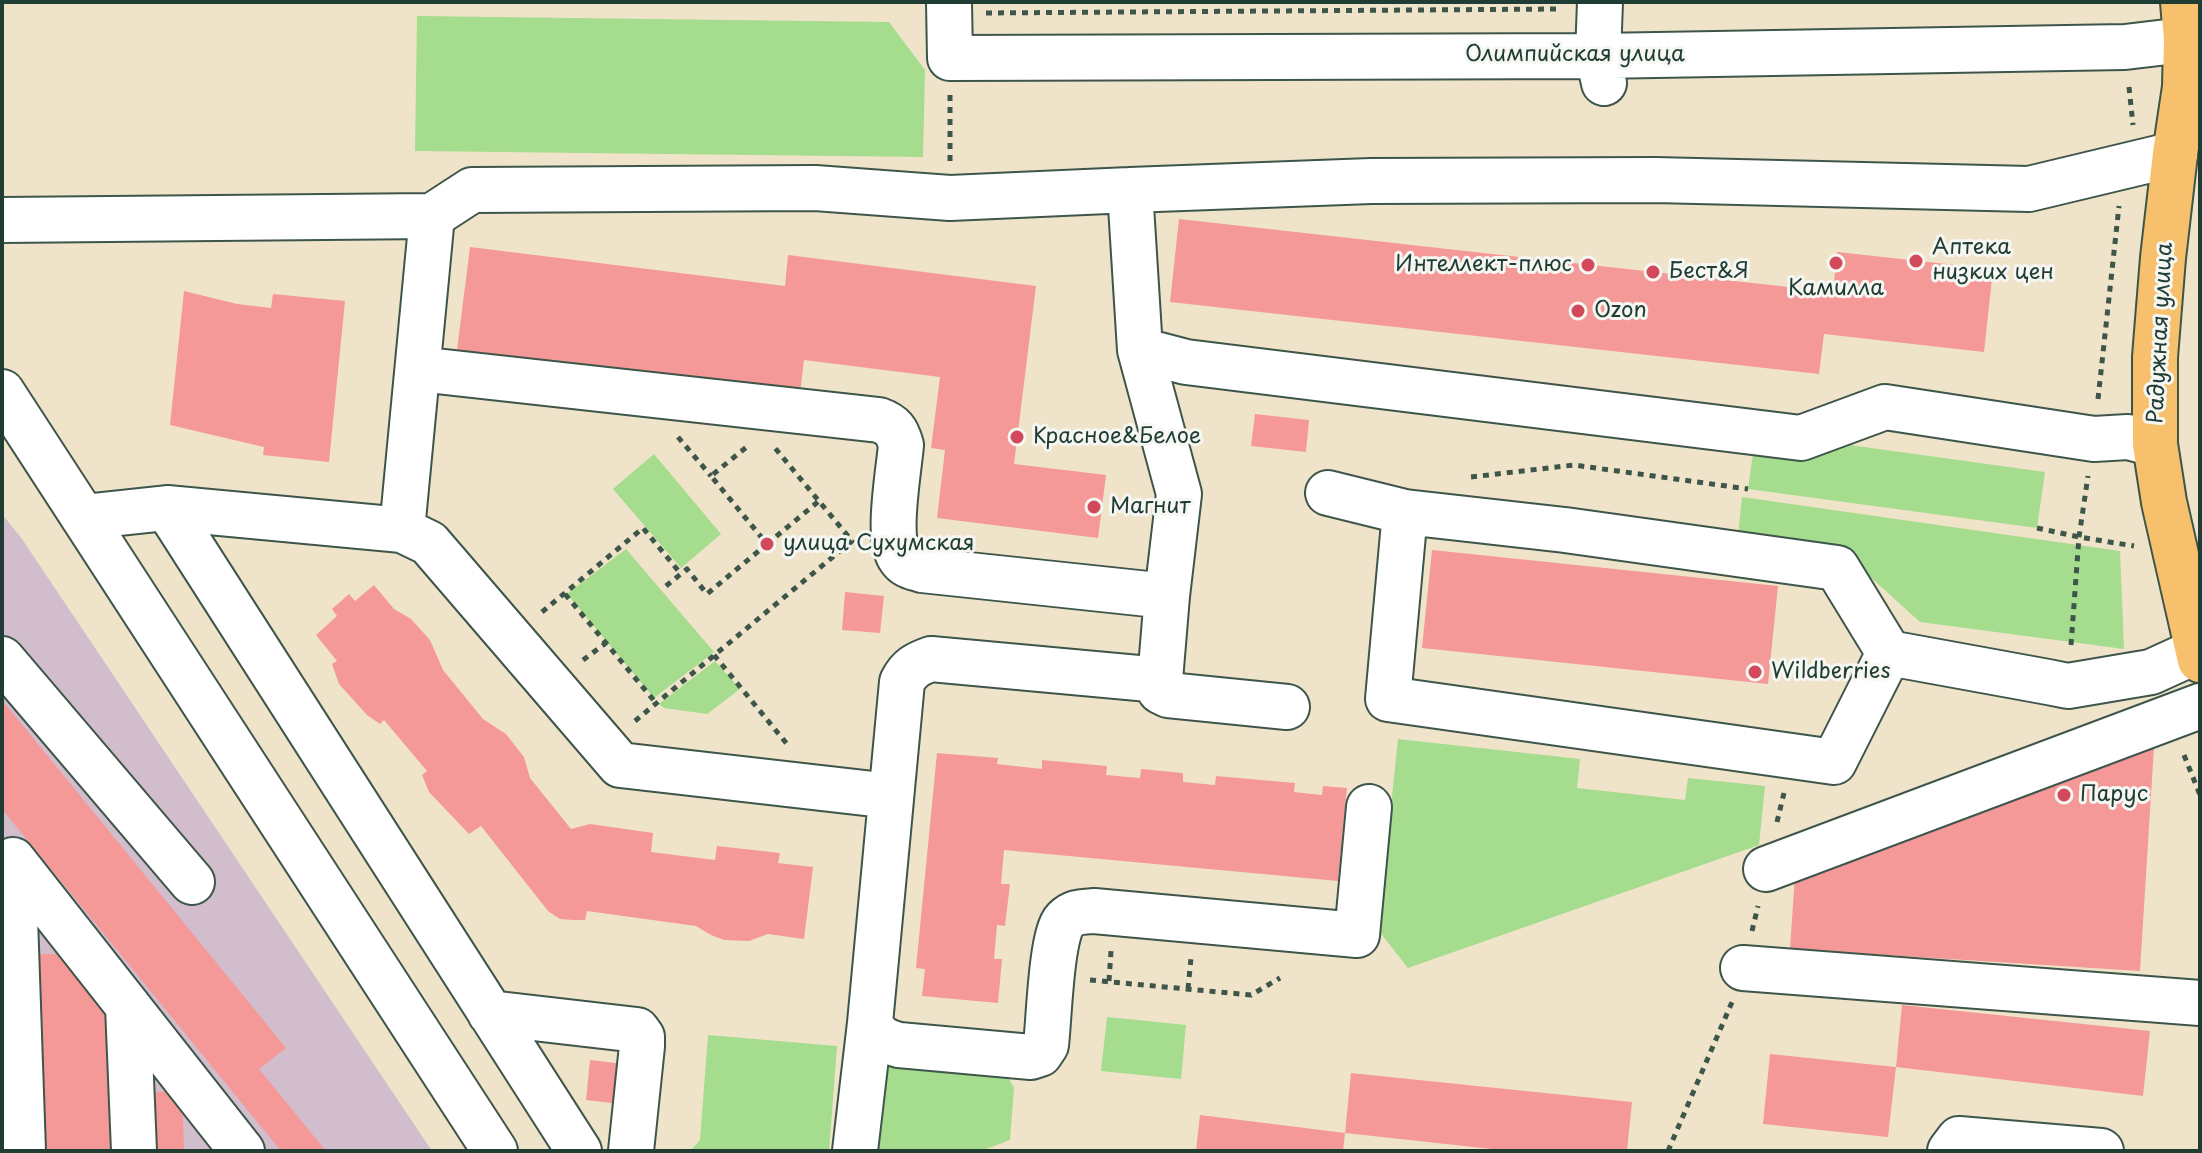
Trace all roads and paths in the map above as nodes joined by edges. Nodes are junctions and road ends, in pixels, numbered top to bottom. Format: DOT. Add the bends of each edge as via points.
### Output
graph roads {
  1 [pos="1533,5"];
  2 [pos="1601,5"];
  3 [pos="949,8"];
  4 [pos="2190,26"];
  5 [pos="950,58"];
  6 [pos="1601,70"];
  7 [pos="2175,154"];
  8 [pos="1130,190"];
  9 [pos="950,198"];
  10 [pos="432,216"];
  11 [pos="2,220"];
  12 [pos="1140,350"];
  13 [pos="418,369"];
  14 [pos="2,392"];
  15 [pos="753,442"];
  16 [pos="2155,444"];
  17 [pos="772,445"];
  18 [pos="1466,477"];
  19 [pos="1748,489"];
  20 [pos="1328,493"];
  21 [pos="819,501"];
  22 [pos="167,508"];
  23 [pos="1405,512"];
  24 [pos="83,517"];
  25 [pos="2037,528"];
  26 [pos="402,530"];
  27 [pos="767,544"];
  28 [pos="2139,547"];
  29 [pos="681,574"];
  30 [pos="666,586"];
  31 [pos="565,594"];
  32 [pos="1167,596"];
  33 [pos="510,639"];
  34 [pos="1889,653"];
  35 [pos="714,655"];
  36 [pos="2199,656"];
  37 [pos="2,659"];
  38 [pos="1160,680"];
  39 [pos="656,703"];
  40 [pos="2200,706"];
  41 [pos="1287,707"];
  42 [pos="603,747"];
  43 [pos="823,787"];
  44 [pos="891,796"];
  45 [pos="1369,807"];
  46 [pos="1766,869"];
  47 [pos="192,882"];
  48 [pos="1743,968"];
  49 [pos="1053,976"];
  50 [pos="1280,978"];
  51 [pos="2200,1003"];
  52 [pos="128,1006"];
  53 [pos="490,1013"];
  54 [pos="870,1023"];
  55 [pos="23,1151"];
  56 [pos="134,1151"];
  57 [pos="242,1151"];
  58 [pos="495,1151"];
  59 [pos="579,1151"];
  60 [pos="631,1151"];
  61 [pos="855,1151"];
  62 [pos="1950,1151"];
  63 [pos="2101,1151"];
  1 -- 2 [label="path"];
  1 -- 3 [label="path"];
  2 -- 6 [label="street"];
  3 -- 5 [label="street"];
  4 -- 6 [label="street, Олимпийская улица" via="2125,47"];
  4 -- 7 [label="main road, Радужная улица"];
  5 -- 6 [label="street, Олимпийская улица"];
  5 -- 9 [label="path"];
  7 -- 8 [label="street" via="2029,189 1608,180"];
  7 -- 16 [label="main road, Радужная улица" via="2155,357"];
  8 -- 9 [label="street"];
  8 -- 12 [label="street"];
  9 -- 10 [label="street" via="815,188 472,190"];
  10 -- 11 [label="street"];
  10 -- 13 [label="street"];
  12 -- 16 [label="street" via="1186,362 1801,438 1885,407"];
  12 -- 32 [label="street" via="1179,494"];
  13 -- 26 [label="street"];
  13 -- 32 [label="street" via="879,420 891,425 901,445 892,538 906,565"];
  14 -- 24 [label="street"];
  15 -- 27 [label="path" via="711,476"];
  16 -- 36 [label="main road, Радужная улица"];
  17 -- 21 [label="path"];
  18 -- 19 [label="path" via="1574,465"];
  20 -- 23 [label="street"];
  21 -- 27 [label="path"];
  21 -- 35 [label="path" via="852,541"];
  22 -- 24 [label="street"];
  22 -- 26 [label="street"];
  22 -- 53 [label="street"];
  23 -- 34 [label="street" via="1837,568"];
  23 -- 34 [label="street" via="1388,699 1834,762"];
  24 -- 58 [label="street"];
  25 -- 28 [label="path"];
  26 -- 33 [label="street" via="429,543"];
  27 -- 29 [label="path" via="707,594 687,569"];
  29 -- 30 [label="path"];
  29 -- 31 [label="path" via="643,528"];
  31 -- 33 [label="path"];
  31 -- 39 [label="path"];
  32 -- 38 [label="street"];
  33 -- 42 [label="street"];
  34 -- 36 [label="street" via="2068,686 2151,672"];
  35 -- 39 [label="path"];
  35 -- 43 [label="path"];
  37 -- 47 [label="street"];
  38 -- 41 [label="street" via="1160,691 1168,695"];
  38 -- 44 [label="street" via="931,659 916,665 902,682"];
  39 -- 42 [label="path"];
  40 -- 46 [label="street"];
  42 -- 43 [label="street" via="620,765"];
  43 -- 44 [label="street"];
  44 -- 54 [label="street"];
  45 -- 49 [label="street" via="1357,935 1075,912 1062,923"];
  48 -- 51 [label="street"];
  49 -- 50 [label="path" via="1251,995"];
  49 -- 54 [label="street" via="1046,1045 1031,1057 899,1045 885,1042"];
  52 -- 55 [label="street" via="13,860"];
  52 -- 56 [label="street"];
  52 -- 57 [label="street"];
  53 -- 59 [label="street"];
  53 -- 60 [label="street" via="637,1030 642,1046"];
  54 -- 61 [label="street"];
  62 -- 63 [label="street" via="1959,1139"];
}
